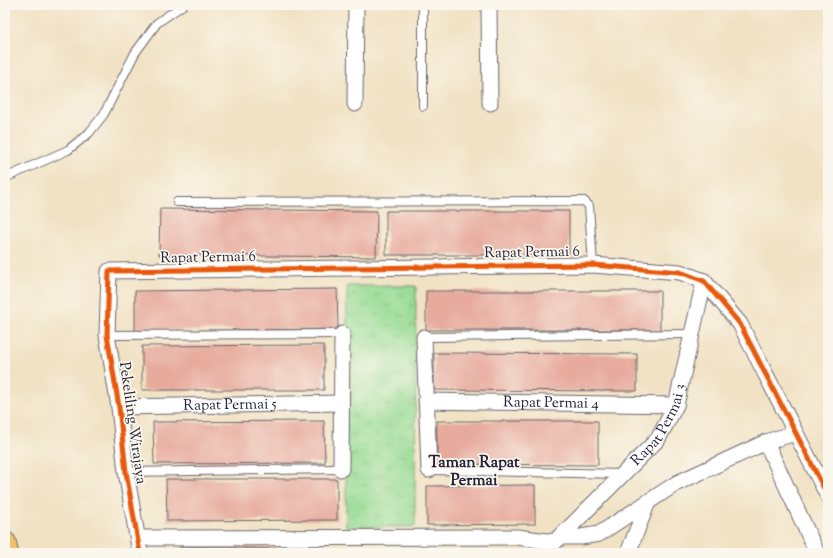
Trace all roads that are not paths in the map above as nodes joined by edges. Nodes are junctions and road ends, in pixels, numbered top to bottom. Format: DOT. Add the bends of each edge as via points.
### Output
graph roads {
  1 [pos="183,5"];
  2 [pos="356,5"];
  3 [pos="423,5"];
  4 [pos="489,5"];
  5 [pos="490,103"];
  6 [pos="355,104"];
  7 [pos="423,106"];
  8 [pos="5,178"];
  9 [pos="177,202"];
  10 [pos="593,265"];
  11 [pos="109,271"];
  12 [pos="704,281"];
  13 [pos="342,334"];
  14 [pos="690,334"];
  15 [pos="107,335"];
  16 [pos="424,337"];
  17 [pos="426,401"];
  18 [pos="341,402"];
  19 [pos="676,405"];
  20 [pos="119,407"];
  21 [pos="795,433"];
  22 [pos="766,442"];
  23 [pos="341,469"];
  24 [pos="429,470"];
  25 [pos="126,472"];
  26 [pos="624,474"];
  27 [pos="828,496"];
  28 [pos="648,502"];
  29 [pos="557,539"];
  30 [pos="5,543"];
  31 [pos="139,546"];
  32 [pos="7,553"];
  33 [pos="544,553"];
  34 [pos="628,553"];
  35 [pos="817,553"];
  1 -- 8 [label="lane" via="157,24 140,47 104,114 89,133 68,150"];
  2 -- 6 [label="street"];
  3 -- 7 [label="lane"];
  4 -- 5 [label="street"];
  9 -- 10 [label="lane" via="584,201 590,206"];
  10 -- 11 [label="street, Rapat Permai 6"];
  10 -- 12 [label="street, Rapat Permai 6" via="680,272"];
  11 -- 15 [label="street, Pekeliling Wirajaya"];
  12 -- 14 [label="street, Rapat Permai 3"];
  12 -- 21 [label="street, Rapat Permai 6" via="740,324"];
  13 -- 15 [label="lane"];
  13 -- 18 [label="street"];
  14 -- 16 [label="lane"];
  14 -- 19 [label="street, Rapat Permai 3"];
  15 -- 20 [label="street, Pekeliling Wirajaya"];
  16 -- 17 [label="street"];
  17 -- 19 [label="street, Rapat Permai 4"];
  17 -- 24 [label="street"];
  18 -- 20 [label="street, Rapat Permai 5"];
  18 -- 23 [label="street"];
  19 -- 26 [label="street, Rapat Permai 3" via="658,439"];
  20 -- 25 [label="street, Pekeliling Wirajaya"];
  21 -- 22 [label="street"];
  21 -- 27 [label="street, Rapat Permai 6"];
  22 -- 28 [label="street" via="677,483"];
  22 -- 35 [label="street"];
  23 -- 25 [label="lane"];
  24 -- 26 [label="lane"];
  25 -- 31 [label="street, Pekeliling Wirajaya"];
  26 -- 29 [label="street, Rapat Permai 3"];
  28 -- 29 [label="street" via="600,534"];
  28 -- 34 [label="street"];
  29 -- 31 [label="street" via="517,537"];
  29 -- 33 [label="street, Rapat Permai 3"];
  30 -- 32 [label="highway"];
}
